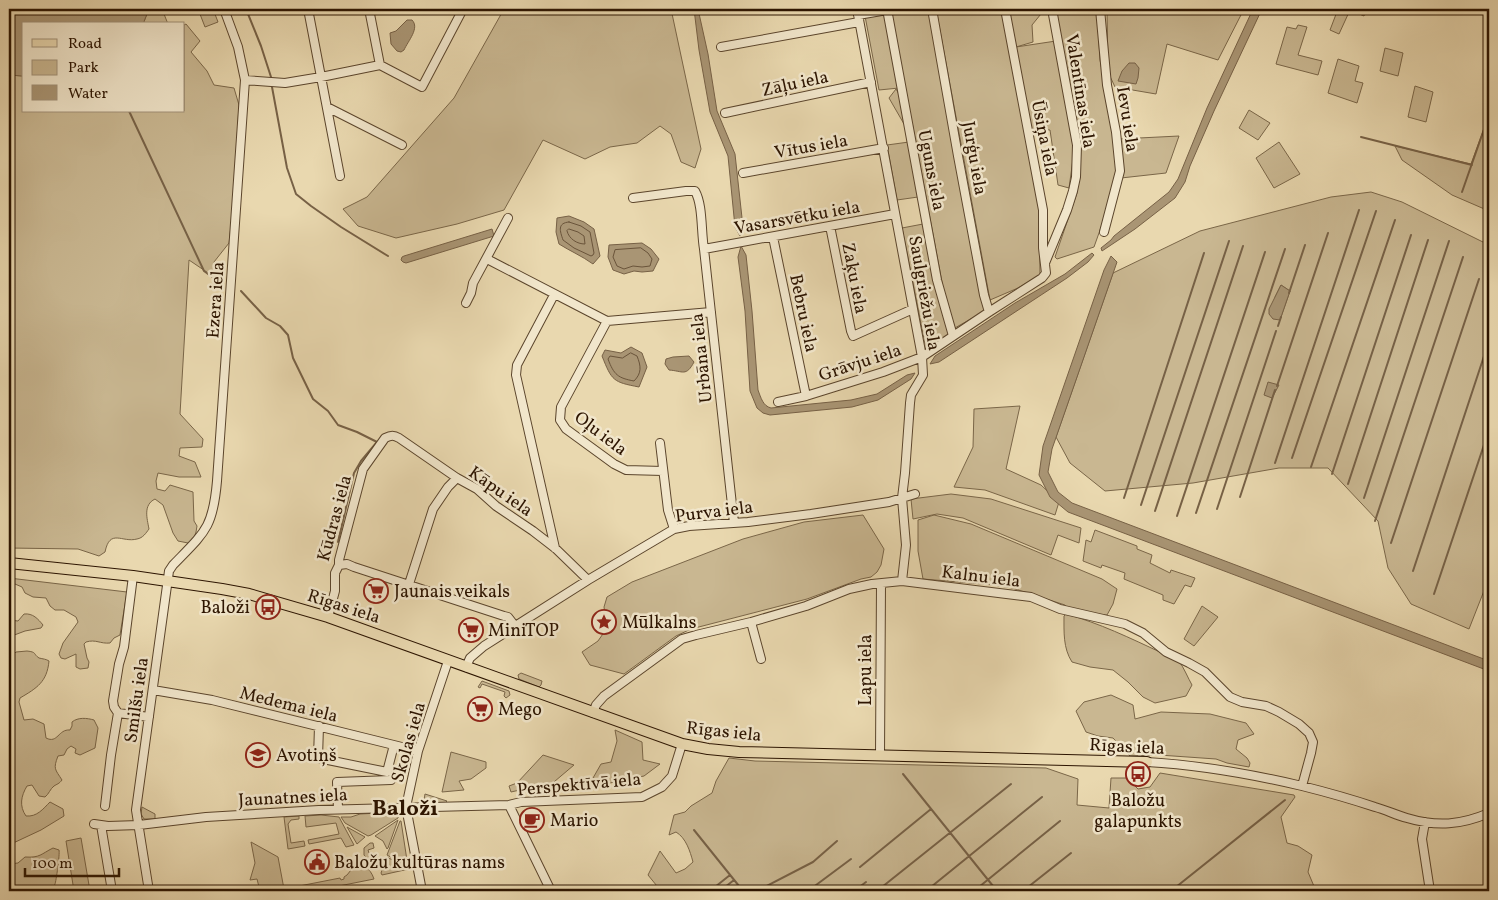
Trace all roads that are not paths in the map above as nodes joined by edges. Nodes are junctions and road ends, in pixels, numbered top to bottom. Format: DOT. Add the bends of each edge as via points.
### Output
graph roads {
  1 [pos="224,9"];
  2 [pos="308,9"];
  3 [pos="369,9"];
  4 [pos="463,9"];
  5 [pos="889,9"];
  6 [pos="932,9"];
  7 [pos="1005,9"];
  8 [pos="1052,9"];
  9 [pos="1100,9"];
  10 [pos="858,15"];
  11 [pos="721,47"];
  12 [pos="380,65"];
  13 [pos="321,77"];
  14 [pos="245,80"];
  15 [pos="871,82"];
  16 [pos="327,107"];
  17 [pos="725,113"];
  18 [pos="402,145"];
  19 [pos="884,148"];
  20 [pos="743,174"];
  21 [pos="340,176"];
  22 [pos="633,198"];
  23 [pos="895,214"];
  24 [pos="508,218"];
  25 [pos="830,226"];
  26 [pos="1104,232"];
  27 [pos="773,237"];
  28 [pos="704,249"];
  29 [pos="487,259"];
  30 [pos="1045,263"];
  31 [pos="1046,273"];
  32 [pos="554,295"];
  33 [pos="466,303"];
  34 [pos="913,309"];
  35 [pos="711,312"];
  36 [pos="989,312"];
  37 [pos="607,321"];
  38 [pos="953,336"];
  39 [pos="922,357"];
  40 [pos="806,396"];
  41 [pos="778,402"];
  42 [pos="389,435"];
  43 [pos="660,443"];
  44 [pos="663,471"];
  45 [pos="457,478"];
  46 [pos="915,494"];
  47 [pos="902,498"];
  48 [pos="734,523"];
  49 [pos="674,529"];
  50 [pos="555,548"];
  51 [pos="9,563"];
  52 [pos="339,565"];
  53 [pos="133,576"];
  54 [pos="168,580"];
  55 [pos="588,580"];
  56 [pos="902,582"];
  57 [pos="409,584"];
  58 [pos="881,584"];
  59 [pos="328,617"];
  60 [pos="750,622"];
  61 [pos="515,626"];
  62 [pos="761,659"];
  63 [pos="448,661"];
  64 [pos="466,667"];
  65 [pos="153,690"];
  66 [pos="118,712"];
  67 [pos="593,713"];
  68 [pos="149,717"];
  69 [pos="319,726"];
  70 [pos="682,744"];
  71 [pos="394,745"];
  72 [pos="418,751"];
  73 [pos="880,755"];
  74 [pos="1147,762"];
  75 [pos="391,780"];
  76 [pos="1302,786"];
  77 [pos="508,804"];
  78 [pos="105,806"];
  79 [pos="406,807"];
  80 [pos="338,809"];
  81 [pos="1489,813"];
  82 [pos="1425,822"];
  83 [pos="139,825"];
  84 [pos="112,891"];
  85 [pos="149,891"];
  86 [pos="422,891"];
  87 [pos="551,891"];
  88 [pos="1430,891"];
  1 -- 14 [label="street, Ezera iela" via="238,47"];
  2 -- 13 [label="street"];
  3 -- 12 [label="street"];
  4 -- 12 [label="street" via="422,87"];
  5 -- 10 [label="street"];
  5 -- 38 [label="street, Uguns iela" via="937,280"];
  6 -- 36 [label="street, Jurģu iela"];
  7 -- 30 [label="street, Ūsiņa iela" via="1043,210"];
  8 -- 30 [label="street, Valentīnas iela" via="1077,145 1073,191"];
  9 -- 26 [label="street, Ievu iela" via="1120,171"];
  10 -- 11 [label="street"];
  10 -- 15 [label="street, Saulgriežu iela"];
  12 -- 13 [label="street"];
  13 -- 14 [label="street" via="285,83"];
  13 -- 16 [label="street"];
  14 -- 54 [label="street, Ezera iela" via="215,503 204,532 173,565"];
  15 -- 17 [label="street, Zāļu iela"];
  15 -- 19 [label="street, Saulgriežu iela"];
  16 -- 18 [label="street"];
  16 -- 21 [label="street"];
  19 -- 20 [label="street, Vītus iela"];
  19 -- 23 [label="street, Saulgriežu iela"];
  22 -- 28 [label="street, Urbāna iela" via="695,191 699,198"];
  23 -- 25 [label="street, Vasarsvētku iela"];
  23 -- 34 [label="street, Saulgriežu iela"];
  24 -- 29 [label="street"];
  25 -- 27 [label="street, Vasarsvētku iela"];
  25 -- 34 [label="street, Zaķu iela" via="853,336"];
  27 -- 28 [label="street, Vasarsvētku iela"];
  27 -- 40 [label="street, Bebru iela"];
  28 -- 35 [label="street, Urbāna iela"];
  29 -- 32 [label="street"];
  29 -- 33 [label="street"];
  30 -- 31 [label="street, Ūsiņa iela"];
  31 -- 36 [label="street, Grāvju iela"];
  32 -- 37 [label="street"];
  32 -- 50 [label="street" via="517,365 516,375"];
  34 -- 39 [label="street, Saulgriežu iela"];
  35 -- 37 [label="street"];
  35 -- 48 [label="street, Urbāna iela"];
  36 -- 38 [label="street, Grāvju iela"];
  37 -- 44 [label="street, Oļu iela" via="561,407 560,420 566,430 619,467"];
  38 -- 39 [label="street, Grāvju iela"];
  39 -- 40 [label="street, Grāvju iela"];
  39 -- 47 [label="street, Saulgriežu iela" via="922,375 911,394"];
  40 -- 41 [label="street, Grāvju iela"];
  42 -- 45 [label="street, Kāpu iela" via="399,438"];
  42 -- 52 [label="street, Kūdras iela" via="363,469"];
  43 -- 44 [label="street"];
  44 -- 49 [label="street"];
  45 -- 50 [label="street, Kāpu iela" via="477,489"];
  45 -- 57 [label="street" via="433,509"];
  46 -- 47 [label="street, Purva iela"];
  47 -- 48 [label="street, Purva iela"];
  47 -- 56 [label="street, Saulgriežu iela" via="906,545"];
  48 -- 49 [label="street, Purva iela"];
  49 -- 55 [label="street, Purva iela"];
  50 -- 55 [label="street, Kāpu iela"];
  51 -- 53 [label="main road, Rīgas iela"];
  52 -- 57 [label="street" via="346,564"];
  52 -- 59 [label="street, Kūdras iela"];
  53 -- 54 [label="main road, Rīgas iela"];
  53 -- 66 [label="street" via="113,701"];
  54 -- 59 [label="main road, Rīgas iela" via="232,590"];
  54 -- 65 [label="street, Smilšu iela"];
  55 -- 61 [label="street, Purva iela"];
  56 -- 58 [label="street, Kalnu iela"];
  56 -- 76 [label="street, Kalnu iela" via="1030,597 1060,609 1135,628 1166,652 1205,672 1230,697 1266,706 1309,733 1313,742"];
  57 -- 61 [label="street" via="508,617"];
  58 -- 60 [label="street, Kalnu iela" via="855,587 806,606"];
  58 -- 73 [label="street, Lapu iela"];
  59 -- 63 [label="main road, Rīgas iela"];
  60 -- 62 [label="street"];
  60 -- 67 [label="street, Kalnu iela" via="682,639 604,696"];
  61 -- 64 [label="street, Purva iela" via="476,652"];
  63 -- 64 [label="main road, Rīgas iela"];
  63 -- 72 [label="street, Skolas iela"];
  64 -- 67 [label="main road, Rīgas iela"];
  65 -- 68 [label="street, Smilšu iela"];
  65 -- 69 [label="street, Medema iela" via="212,700"];
  66 -- 68 [label="street"];
  66 -- 78 [label="street"];
  67 -- 70 [label="main road, Rīgas iela"];
  68 -- 83 [label="street, Smilšu iela" via="136,810"];
  69 -- 71 [label="street, Medema iela"];
  69 -- 71 [label="street" via="318,758 387,772"];
  70 -- 73 [label="main road, Rīgas iela" via="739,752"];
  70 -- 77 [label="street, Perspektīvā iela" via="672,776 642,797"];
  71 -- 72 [label="street, Medema iela"];
  72 -- 79 [label="street, Skolas iela"];
  73 -- 74 [label="main road, Rīgas iela"];
  74 -- 76 [label="street, Rīgas iela" via="1231,771"];
  75 -- 80 [label="street" via="337,782"];
  76 -- 82 [label="street, Rīgas iela"];
  77 -- 79 [label="street, Jaunatnes iela"];
  77 -- 87 [label="street"];
  79 -- 80 [label="street, Jaunatnes iela"];
  79 -- 86 [label="street, Skolas iela"];
  80 -- 83 [label="street, Jaunatnes iela" via="206,817"];
  81 -- 82 [label="street, Rīgas iela" via="1453,824"];
  82 -- 88 [label="street" via="1422,838"];
  83 -- 84 [label="street, Jaunatnes iela" via="97,824"];
  83 -- 85 [label="street, Smilšu iela"];
}
